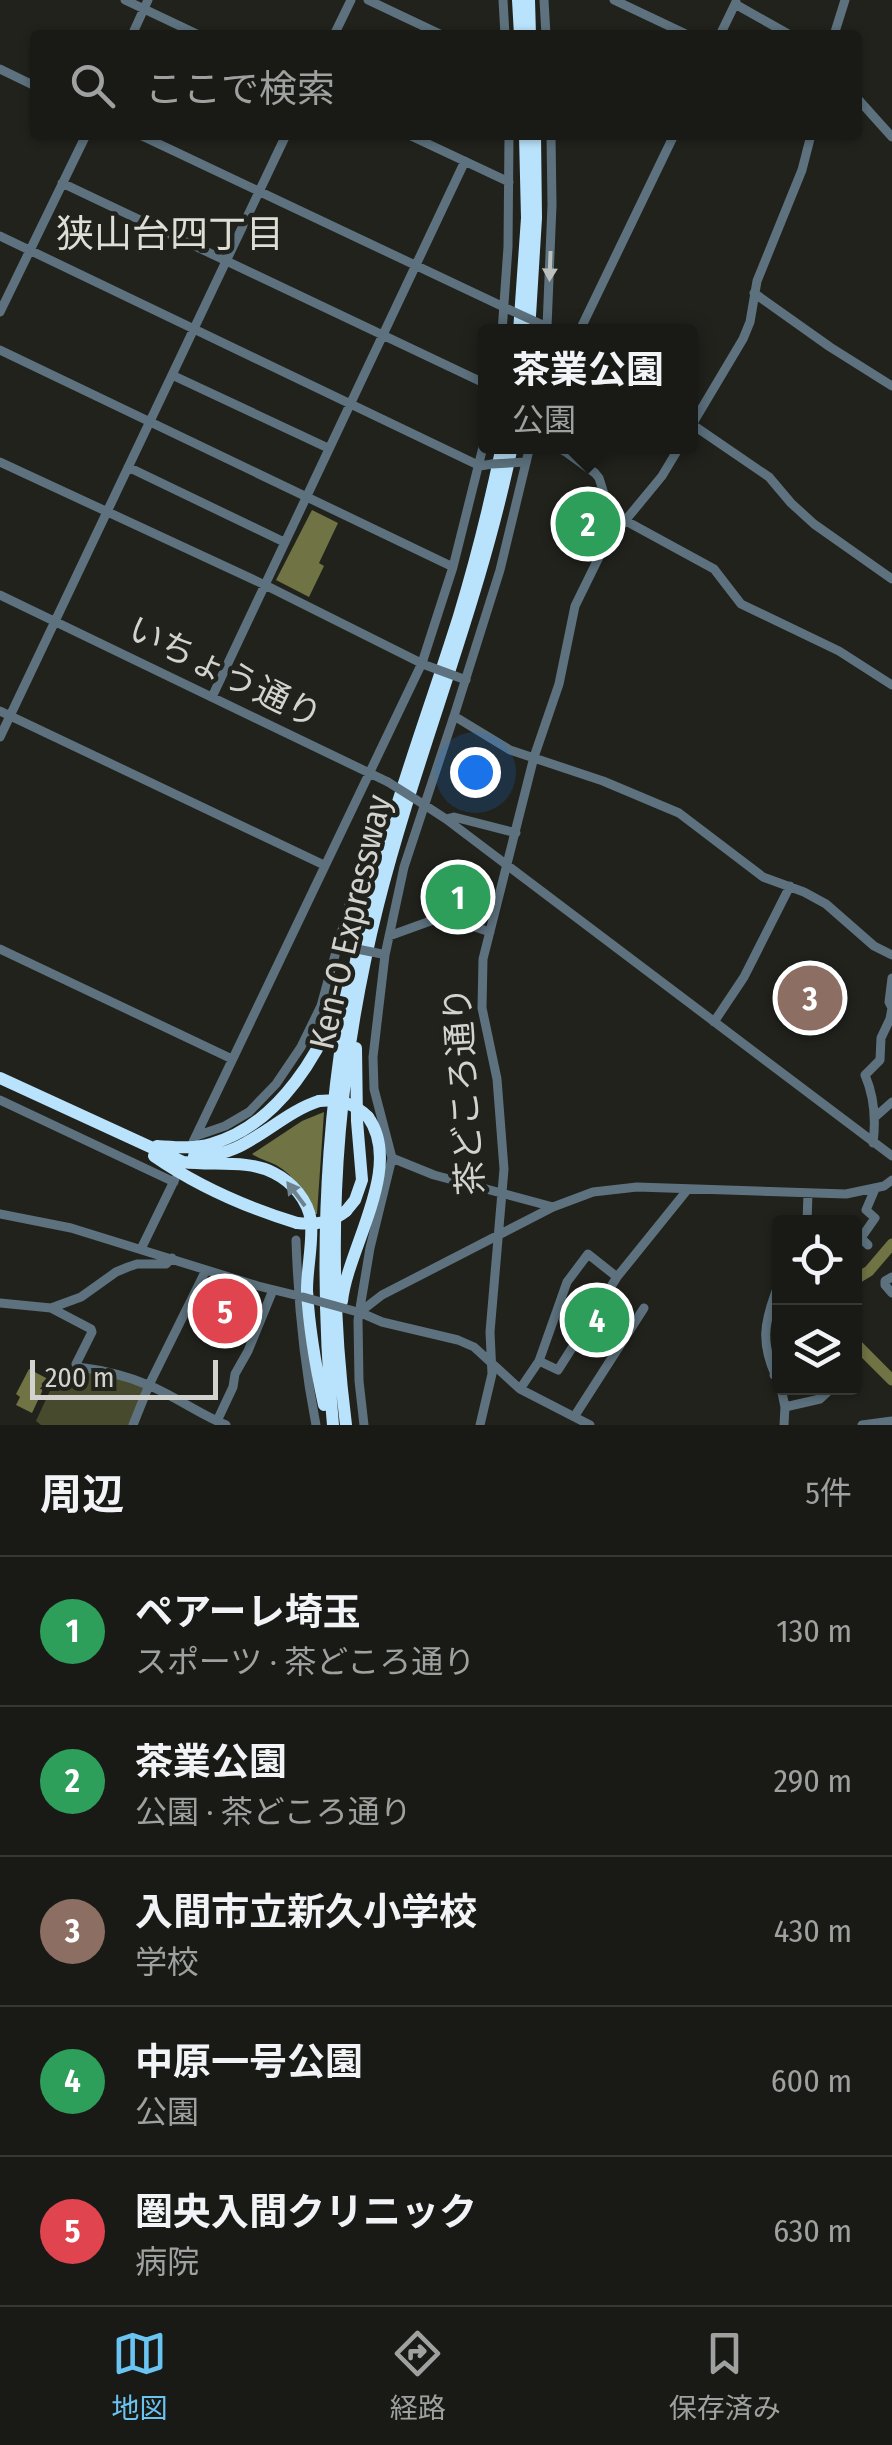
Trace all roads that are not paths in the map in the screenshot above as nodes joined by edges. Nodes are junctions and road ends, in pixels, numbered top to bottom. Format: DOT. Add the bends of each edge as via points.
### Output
graph roads {
  1 [pos="125,0"];
  2 [pos="351,0"];
  3 [pos="368,0"];
  4 [pos="503,0"];
  5 [pos="518,0"];
  6 [pos="529,0"];
  7 [pos="544,0"];
  8 [pos="614,0"];
  9 [pos="845,0"];
  10 [pos="736,2"];
  11 [pos="146,4"];
  12 [pos="134,30"];
  13 [pos="190,30"];
  14 [pos="336,30"];
  15 [pos="431,30"];
  16 [pos="505,30"];
  17 [pos="520,30"];
  18 [pos="530,30"];
  19 [pos="546,30"];
  20 [pos="677,30"];
  21 [pos="722,30"];
  22 [pos="782,30"];
  23 [pos="836,30"];
  24 [pos="0,69"];
  25 [pos="30,84"];
  26 [pos="862,104"];
  27 [pos="892,137"];
  28 [pos="84,140"];
  29 [pos="150,140"];
  30 [pos="284,140"];
  31 [pos="421,140"];
  32 [pos="509,140"];
  33 [pos="525,140"];
  34 [pos="535,140"];
  35 [pos="551,140"];
  36 [pos="672,140"];
  37 [pos="810,140"];
  38 [pos="465,161"];
  39 [pos="509,182"];
  40 [pos="62,183"];
  41 [pos="259,192"];
  42 [pos="0,236"];
  43 [pos="30,250"];
  44 [pos="226,260"];
  45 [pos="416,264"];
  46 [pos="754,293"];
  47 [pos="507,309"];
  48 [pos="0,312"];
  49 [pos="504,324"];
  50 [pos="520,324"];
  51 [pos="530,324"];
  52 [pos="541,324"];
  53 [pos="550,324"];
  54 [pos="583,324"];
  55 [pos="193,329"];
  56 [pos="382,334"];
  57 [pos="0,350"];
  58 [pos="172,375"];
  59 [pos="478,380"];
  60 [pos="892,386"];
  61 [pos="350,402"];
  62 [pos="698,413"];
  63 [pos="150,422"];
  64 [pos="698,430"];
  65 [pos="328,448"];
  66 [pos="482,454"];
  67 [pos="500,454"];
  68 [pos="510,454"];
  69 [pos="528,454"];
  70 [pos="569,454"];
  71 [pos="675,454"];
  72 [pos="0,462"];
  73 [pos="526,462"];
  74 [pos="480,466"];
  75 [pos="128,467"];
  76 [pos="306,496"];
  77 [pos="107,510"];
  78 [pos="626,520"];
  79 [pos="284,542"];
  80 [pos="454,567"];
  81 [pos="892,579"];
  82 [pos="265,584"];
  83 [pos="0,595"];
  84 [pos="55,622"];
  85 [pos="425,664"];
  86 [pos="466,680"];
  87 [pos="892,685"];
  88 [pos="212,697"];
  89 [pos="5,713"];
  90 [pos="454,716"];
  91 [pos="0,737"];
  92 [pos="534,757"];
  93 [pos="370,772"];
  94 [pos="423,804"];
  95 [pos="446,819"];
  96 [pos="516,833"];
  97 [pos="363,854"];
  98 [pos="324,865"];
  99 [pos="508,868"];
  100 [pos="374,882"];
  101 [pos="790,886"];
  102 [pos="378,902"];
  103 [pos="490,932"];
  104 [pos="389,936"];
  105 [pos="340,946"];
  106 [pos="0,950"];
  107 [pos="384,954"];
  108 [pos="892,956"];
  109 [pos="892,978"];
  110 [pos="714,1022"];
  111 [pos="232,1059"];
  112 [pos="0,1074"];
  113 [pos="0,1100"];
  114 [pos="892,1102"];
  115 [pos="874,1118"];
  116 [pos="126,1136"];
  117 [pos="874,1142"];
  118 [pos="157,1146"];
  119 [pos="892,1156"];
  120 [pos="392,1158"];
  121 [pos="892,1180"];
  122 [pos="875,1188"];
  123 [pos="688,1189"];
  124 [pos="503,1193"];
  125 [pos="808,1193"];
  126 [pos="552,1207"];
  127 [pos="0,1214"];
  128 [pos="807,1215"];
  129 [pos="499,1235"];
  130 [pos="862,1237"];
  131 [pos="296,1240"];
  132 [pos="141,1248"];
  133 [pos="172,1258"];
  134 [pos="206,1270"];
  135 [pos="892,1276"];
  136 [pos="617,1277"];
  137 [pos="273,1290"];
  138 [pos="892,1294"];
  139 [pos="300,1296"];
  140 [pos="0,1304"];
  141 [pos="772,1306"];
  142 [pos="51,1308"];
  143 [pos="644,1308"];
  144 [pos="357,1312"];
  145 [pos="338,1343"];
  146 [pos="490,1360"];
  147 [pos="539,1360"];
  148 [pos="772,1370"];
  149 [pos="150,1385"];
  150 [pos="520,1389"];
  151 [pos="782,1395"];
  152 [pos="824,1395"];
  153 [pos="785,1407"];
  154 [pos="574,1418"];
  155 [pos="892,1421"];
  156 [pos="222,1423"];
  157 [pos="133,1425"];
  158 [pos="316,1425"];
  159 [pos="331,1425"];
  160 [pos="346,1425"];
  161 [pos="364,1425"];
  162 [pos="480,1425"];
  163 [pos="590,1425"];
  164 [pos="784,1425"];
  165 [pos="862,1425"];
  1 -- 11 [label="street"];
  2 -- 14 [label="street"];
  3 -- 15 [label="street"];
  4 -- 16 [label="street"];
  5 -- 17 [label="highway"];
  6 -- 18 [label="highway"];
  7 -- 19 [label="street"];
  8 -- 20 [label="street"];
  9 -- 23 [label="street"];
  10 -- 21 [label="street"];
  10 -- 22 [label="street"];
  11 -- 12 [label="street"];
  11 -- 13 [label="street"];
  24 -- 25 [label="street"];
  26 -- 27 [label="street"];
  28 -- 40 [label="street"];
  29 -- 41 [label="street"];
  30 -- 41 [label="street"];
  31 -- 38 [label="street"];
  32 -- 39 [label="street"];
  33 -- 50 [label="highway"];
  34 -- 51 [label="highway"];
  35 -- 53 [label="street, one-way"];
  36 -- 54 [label="street"];
  37 -- 46 [label="street"];
  38 -- 39 [label="street"];
  38 -- 45 [label="street"];
  39 -- 47 [label="street"];
  40 -- 43 [label="street"];
  40 -- 44 [label="street"];
  41 -- 44 [label="street"];
  41 -- 45 [label="street"];
  42 -- 43 [label="street"];
  43 -- 48 [label="street"];
  43 -- 55 [label="street"];
  44 -- 55 [label="street"];
  44 -- 56 [label="street"];
  45 -- 47 [label="street"];
  45 -- 56 [label="street"];
  46 -- 60 [label="street"];
  46 -- 62 [label="street" via="743,339"];
  47 -- 49 [label="street"];
  47 -- 52 [label="street, bridge"];
  55 -- 58 [label="street"];
  55 -- 61 [label="street"];
  56 -- 59 [label="street"];
  56 -- 61 [label="street"];
  57 -- 63 [label="street"];
  58 -- 63 [label="street"];
  58 -- 65 [label="street"];
  61 -- 65 [label="street"];
  61 -- 74 [label="street"];
  63 -- 75 [label="street"];
  63 -- 76 [label="street"];
  64 -- 81 [label="street" via="769,477 814,524"];
  65 -- 76 [label="street"];
  66 -- 74 [label="street"];
  67 -- 100 [label="highway, Ken-O Expressway" via="463,602"];
  68 -- 102 [label="highway, Ken-O Expressway" via="486,559"];
  69 -- 73 [label="street"];
  70 -- 78 [label="street" via="595,473 606,500"];
  71 -- 78 [label="street, 茶どころ通り"];
  72 -- 77 [label="street"];
  73 -- 74 [label="street, bridge"];
  73 -- 86 [label="street"];
  74 -- 80 [label="street"];
  75 -- 77 [label="street"];
  75 -- 79 [label="street"];
  76 -- 79 [label="street"];
  76 -- 80 [label="street"];
  77 -- 82 [label="street"];
  77 -- 84 [label="street"];
  78 -- 87 [label="street" via="714,569 740,604 839,651"];
  78 -- 92 [label="street, 茶どころ通り" via="575,606"];
  79 -- 82 [label="street"];
  80 -- 85 [label="street"];
  82 -- 85 [label="street"];
  82 -- 88 [label="street"];
  83 -- 84 [label="street, いちょう通り"];
  84 -- 88 [label="street, いちょう通り"];
  84 -- 89 [label="street"];
  85 -- 86 [label="street, bridge"];
  85 -- 93 [label="street"];
  86 -- 90 [label="street"];
  88 -- 93 [label="street, いちょう通り"];
  89 -- 91 [label="street"];
  89 -- 98 [label="street"];
  90 -- 92 [label="street"];
  90 -- 94 [label="street"];
  92 -- 96 [label="street, 茶どころ通り"];
  92 -- 101 [label="street" via="678,813 763,876"];
  93 -- 94 [label="street, いちょう通り, bridge"];
  93 -- 98 [label="street"];
  94 -- 95 [label="street, いちょう通り"];
  94 -- 104 [label="street"];
  95 -- 96 [label="street"];
  95 -- 99 [label="street, いちょう通り"];
  96 -- 99 [label="street, 茶どころ通り"];
  97 -- 105 [label="street"];
  98 -- 111 [label="street"];
  99 -- 103 [label="street, 茶どころ通り"];
  99 -- 110 [label="street, いちょう通り"];
  100 -- 118 [label="highway" via="336,1008 299,1078 261,1116 225,1139 197,1147"];
  100 -- 159 [label="highway, Ken-O Expressway" via="348,994 327,1163"];
  101 -- 108 [label="street" via="826,904"];
  101 -- 110 [label="street"];
  102 -- 116 [label="highway, bridge" via="356,1043 362,1180 346,1211 321,1223 297,1222 194,1179"];
  102 -- 145 [label="highway, Ken-O Expressway" via="341,1114"];
  103 -- 104 [label="street" via="436,919"];
  103 -- 124 [label="street, 茶どころ通り" via="482,1008 499,1098"];
  104 -- 107 [label="street"];
  105 -- 107 [label="street, bridge"];
  105 -- 111 [label="street" via="322,1006 276,1084 249,1112 195,1139"];
  106 -- 111 [label="street"];
  107 -- 120 [label="street" via="374,1089"];
  109 -- 115 [label="street" via="880,1060 864,1075"];
  110 -- 117 [label="street, いちょう通り"];
  112 -- 116 [label="highway"];
  112 -- 118 [label="highway"];
  113 -- 132 [label="street" via="176,1179"];
  114 -- 115 [label="street"];
  115 -- 117 [label="street"];
  159 -- 116 [label="highway, one-way" via="310,1326 311,1220 303,1199 272,1172 183,1162"];
  117 -- 119 [label="street, いちょう通り"];
  118 -- 145 [label="highway, bridge" via="177,1154 224,1153 319,1101 344,1102 368,1117 380,1144 378,1176 343,1292"];
  120 -- 124 [label="street"];
  120 -- 144 [label="street"];
  121 -- 122 [label="street"];
  122 -- 125 [label="street"];
  122 -- 130 [label="street" via="866,1210 875,1218"];
  123 -- 125 [label="street"];
  123 -- 126 [label="street" via="611,1188"];
  123 -- 136 [label="street"];
  124 -- 126 [label="street"];
  124 -- 129 [label="street, 茶どころ通り"];
  125 -- 128 [label="street"];
  126 -- 129 [label="street"];
  127 -- 132 [label="street"];
  129 -- 144 [label="street"];
  129 -- 146 [label="street, 茶どころ通り"];
  131 -- 139 [label="street"];
  132 -- 133 [label="street"];
  133 -- 134 [label="street"];
  133 -- 142 [label="street" via="128,1267"];
  134 -- 137 [label="street"];
  134 -- 149 [label="street"];
  135 -- 138 [label="street" via="885,1281"];
  136 -- 147 [label="street" via="558,1370"];
  136 -- 147 [label="street" via="588,1254 568,1282"];
  137 -- 139 [label="street"];
  137 -- 156 [label="street" via="235,1374"];
  139 -- 144 [label="street, bridge"];
  139 -- 158 [label="street"];
  140 -- 142 [label="street"];
  141 -- 148 [label="street" via="764,1332"];
  142 -- 149 [label="street" via="92,1332 78,1366"];
  143 -- 154 [label="street"];
  144 -- 146 [label="street" via="458,1340"];
  144 -- 161 [label="street"];
  145 -- 160 [label="highway, Ken-O Expressway"];
  146 -- 150 [label="street"];
  146 -- 162 [label="street"];
  147 -- 150 [label="street"];
  149 -- 156 [label="street"];
  149 -- 157 [label="street"];
  150 -- 154 [label="street"];
  151 -- 153 [label="street"];
  152 -- 153 [label="street"];
  153 -- 164 [label="street"];
  154 -- 163 [label="street"];
  155 -- 165 [label="street"];
}
